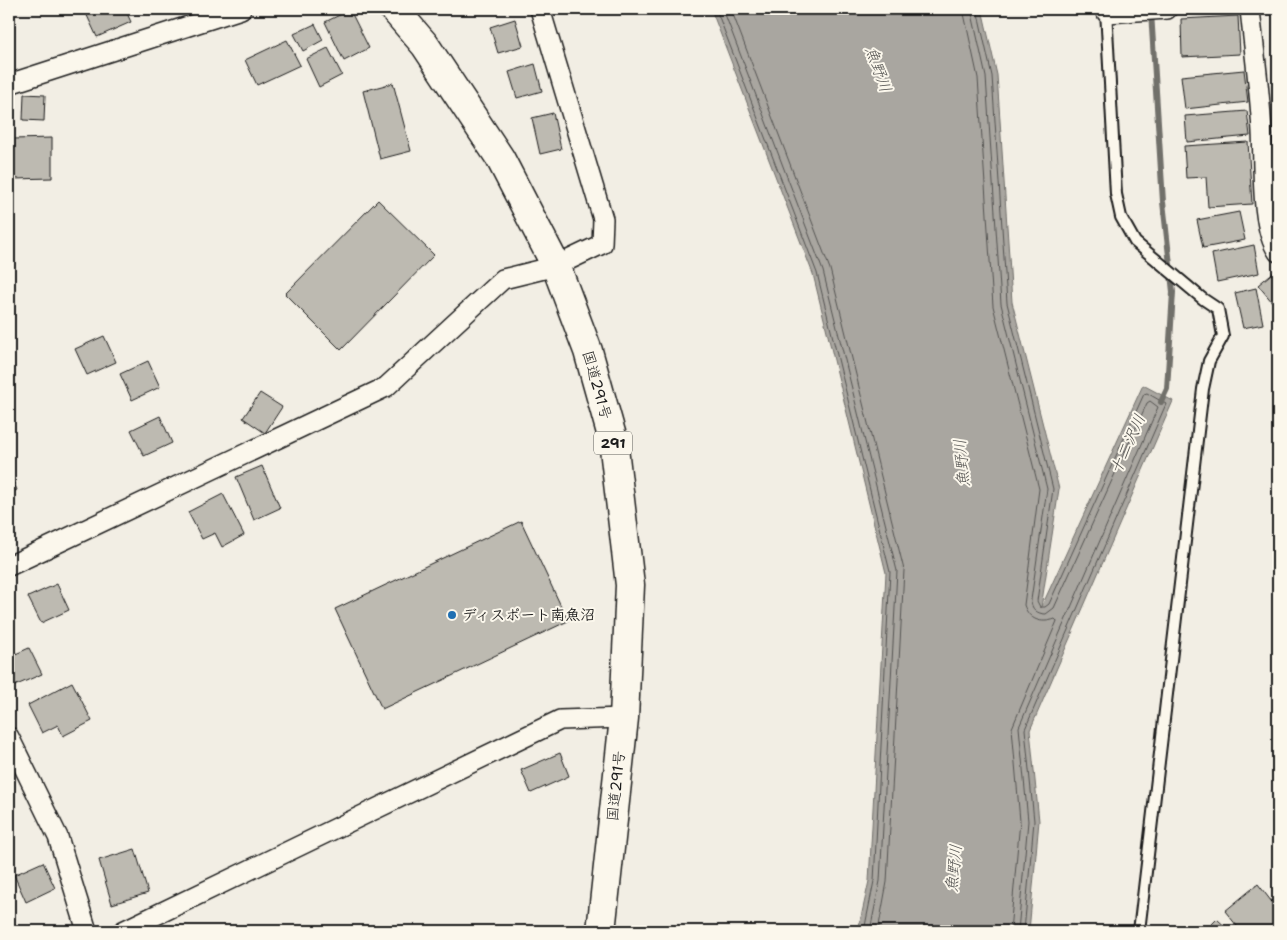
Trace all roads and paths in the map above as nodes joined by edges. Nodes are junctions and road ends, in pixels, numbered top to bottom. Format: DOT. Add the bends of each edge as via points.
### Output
graph roads {
  1 [pos="242,9"];
  2 [pos="394,9"];
  3 [pos="540,9"];
  4 [pos="1167,9"];
  5 [pos="1250,9"];
  6 [pos="1106,11"];
  7 [pos="9,84"];
  8 [pos="1278,252"];
  9 [pos="556,266"];
  10 [pos="9,566"];
  11 [pos="624,718"];
  12 [pos="9,737"];
  13 [pos="87,931"];
  14 [pos="123,931"];
  15 [pos="601,931"];
  16 [pos="1139,931"];
  1 -- 7 [label="street"];
  2 -- 9 [label="highway, 国道291号 / 291" via="425,45 500,158"];
  3 -- 9 [label="street" via="604,219 602,244"];
  4 -- 6 [label="street"];
  5 -- 8 [label="street" via="1265,201 1272,244"];
  6 -- 16 [label="lane" via="1116,194 1121,216 1134,242 1218,309 1223,336 1209,361 1203,389"];
  9 -- 10 [label="street" via="503,279 386,387"];
  9 -- 11 [label="highway, 国道291号 / 291" via="588,351 613,440 630,585"];
  11 -- 14 [label="street" via="560,720"];
  11 -- 15 [label="highway, 国道291号 / 291"];
  12 -- 13 [label="street" via="58,837"];
}
